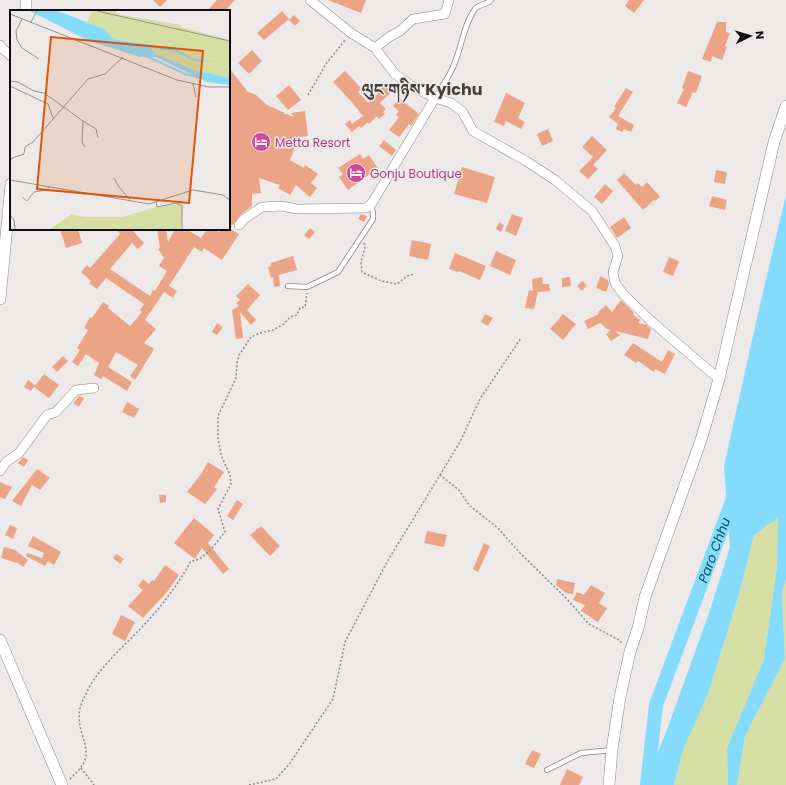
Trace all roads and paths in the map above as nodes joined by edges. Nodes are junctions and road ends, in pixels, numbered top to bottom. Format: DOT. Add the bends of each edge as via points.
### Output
graph roads {
  1 [pos="310,0"];
  2 [pos="449,0"];
  3 [pos="491,0"];
  4 [pos="351,33"];
  5 [pos="0,44"];
  6 [pos="375,48"];
  7 [pos="10,55"];
  8 [pos="308,94"];
  9 [pos="435,98"];
  10 [pos="786,106"];
  11 [pos="10,194"];
  12 [pos="370,204"];
  13 [pos="239,225"];
  14 [pos="362,235"];
  15 [pos="414,274"];
  16 [pos="288,286"];
  17 [pos="307,287"];
  18 [pos="0,299"];
  19 [pos="521,338"];
  20 [pos="719,379"];
  21 [pos="94,388"];
  22 [pos="0,471"];
  23 [pos="440,475"];
  24 [pos="0,640"];
  25 [pos="630,652"];
  26 [pos="612,750"];
  27 [pos="81,768"];
  28 [pos="547,770"];
  29 [pos="65,783"];
  30 [pos="94,785"];
  31 [pos="249,785"];
  32 [pos="609,785"];
  1 -- 4 [label="street"];
  2 -- 6 [label="street" via="445,14 413,19"];
  3 -- 9 [label="lane" via="476,8 467,23 455,63"];
  4 -- 6 [label="street"];
  4 -- 8 [label="path" via="326,64"];
  5 -- 7 [label="street"];
  6 -- 9 [label="street" via="395,74"];
  9 -- 12 [label="street"];
  9 -- 20 [label="street" via="450,103 462,111 473,132 556,180 592,211 615,246 618,256 613,272 615,283 623,294"];
  10 -- 20 [label="street" via="774,142"];
  11 -- 18 [label="street"];
  12 -- 13 [label="street" via="366,208 262,207"];
  12 -- 14 [label="lane" via="373,219"];
  14 -- 15 [label="path" via="365,247 361,262 362,272 381,281 397,284"];
  14 -- 17 [label="lane" via="338,272"];
  16 -- 17 [label="lane"];
  17 -- 27 [label="path" via="305,307 300,308 297,315 290,317 273,330 251,337 239,355 236,378 218,416 221,455 231,484 218,509 225,532 205,555 191,562 180,581 152,617 98,674 83,700 79,716 79,726 86,749"];
  19 -- 23 [label="path" via="480,399 460,442"];
  20 -- 25 [label="street" via="701,440 645,597"];
  21 -- 22 [label="street" via="76,390 56,412 47,415 19,453 6,462"];
  23 -- 25 [label="path" via="459,490 470,506 498,528 589,624 619,640"];
  23 -- 31 [label="path" via="386,562 345,642 333,699 290,763 276,779"];
  24 -- 29 [label="street"];
  25 -- 26 [label="street"];
  26 -- 28 [label="lane" via="581,754"];
  26 -- 32 [label="street"];
  27 -- 29 [label="path"];
  27 -- 30 [label="path"];
}
